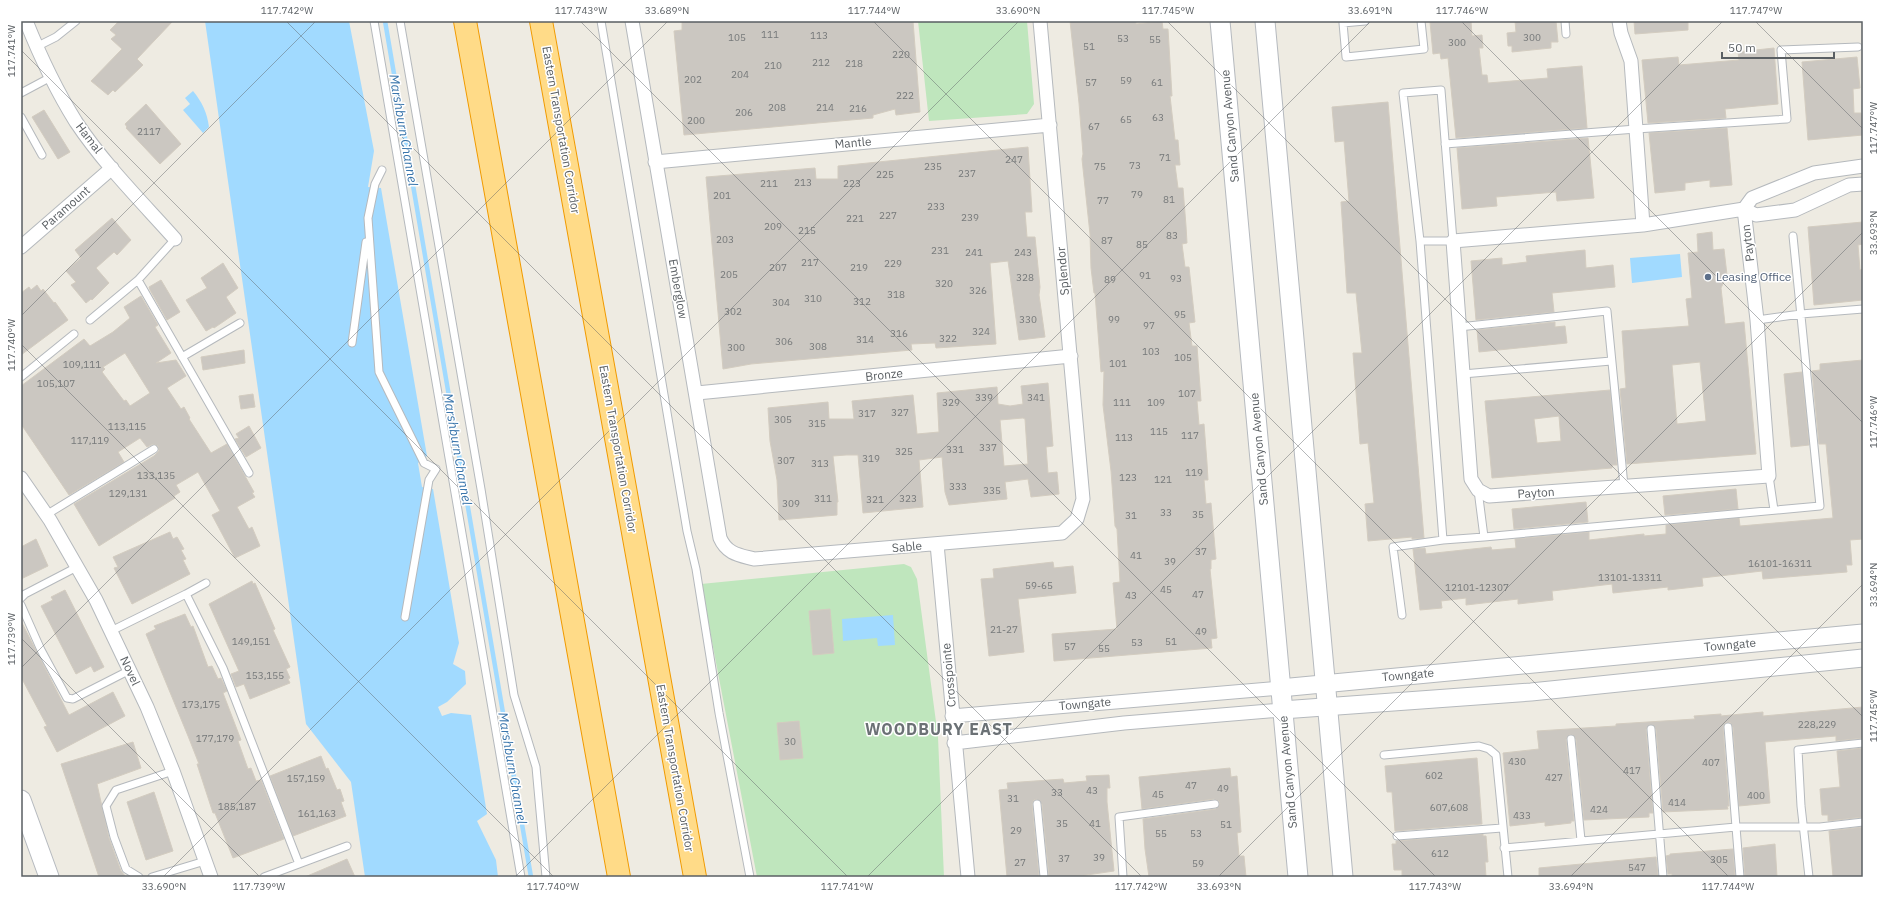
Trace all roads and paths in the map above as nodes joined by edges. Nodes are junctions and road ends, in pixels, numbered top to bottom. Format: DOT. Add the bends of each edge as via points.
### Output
graph roads {
  1 [pos="26,21"];
  2 [pos="76,21"];
  3 [pos="374,21"];
  4 [pos="400,21"];
  5 [pos="465,21"];
  6 [pos="541,21"];
  7 [pos="601,21"];
  8 [pos="632,21"];
  9 [pos="1040,21"];
  10 [pos="1220,21"];
  11 [pos="1265,21"];
  12 [pos="1365,21"];
  13 [pos="1421,21"];
  14 [pos="1565,21"];
  15 [pos="1619,21"];
  16 [pos="1566,34"];
  17 [pos="36,47"];
  18 [pos="1858,47"];
  19 [pos="50,77"];
  20 [pos="21,93"];
  21 [pos="21,117"];
  22 [pos="1050,125"];
  23 [pos="1636,128"];
  24 [pos="1445,144"];
  25 [pos="42,155"];
  26 [pos="655,162"];
  27 [pos="1863,166"];
  28 [pos="112,168"];
  29 [pos="382,170"];
  30 [pos="1863,184"];
  31 [pos="1744,209"];
  32 [pos="1643,225"];
  33 [pos="369,226"];
  34 [pos="1793,236"];
  35 [pos="175,238"];
  36 [pos="1420,241"];
  37 [pos="1453,241"];
  38 [pos="21,247"];
  39 [pos="138,280"];
  40 [pos="1863,309"];
  41 [pos="1801,314"];
  42 [pos="90,320"];
  43 [pos="1757,320"];
  44 [pos="240,323"];
  45 [pos="1459,327"];
  46 [pos="74,334"];
  47 [pos="352,343"];
  48 [pos="1071,356"];
  49 [pos="182,357"];
  50 [pos="1611,361"];
  51 [pos="1463,374"];
  52 [pos="21,377"];
  53 [pos="697,393"];
  54 [pos="154,449"];
  55 [pos="249,473"];
  56 [pos="1769,476"];
  57 [pos="21,478"];
  58 [pos="1624,486"];
  59 [pos="1478,490"];
  60 [pos="1774,510"];
  61 [pos="46,515"];
  62 [pos="1077,519"];
  63 [pos="1484,537"];
  64 [pos="1443,540"];
  65 [pos="937,544"];
  66 [pos="732,553"];
  67 [pos="77,567"];
  68 [pos="206,583"];
  69 [pos="186,594"];
  70 [pos="21,598"];
  71 [pos="21,605"];
  72 [pos="1402,615"];
  73 [pos="405,617"];
  74 [pos="111,631"];
  75 [pos="1863,633"];
  76 [pos="1863,658"];
  77 [pos="130,670"];
  78 [pos="1324,683"];
  79 [pos="1280,688"];
  80 [pos="1327,707"];
  81 [pos="1282,710"];
  82 [pos="952,716"];
  83 [pos="1728,727"];
  84 [pos="1651,729"];
  85 [pos="1571,739"];
  86 [pos="1863,743"];
  87 [pos="954,744"];
  88 [pos="1384,755"];
  89 [pos="173,771"];
  90 [pos="21,800"];
  91 [pos="1037,804"];
  92 [pos="1215,804"];
  93 [pos="1863,822"];
  94 [pos="1736,827"];
  95 [pos="1804,827"];
  96 [pos="1502,828"];
  97 [pos="1660,833"];
  98 [pos="1397,836"];
  99 [pos="1581,840"];
  100 [pos="347,846"];
  101 [pos="1504,848"];
  102 [pos="205,861"];
  103 [pos="299,864"];
  104 [pos="49,877"];
  105 [pos="139,877"];
  106 [pos="152,877"];
  107 [pos="211,877"];
  108 [pos="264,877"];
  109 [pos="521,877"];
  110 [pos="546,877"];
  111 [pos="618,877"];
  112 [pos="695,877"];
  113 [pos="750,877"];
  114 [pos="968,877"];
  115 [pos="1044,877"];
  116 [pos="1123,877"];
  117 [pos="1298,877"];
  118 [pos="1343,877"];
  119 [pos="1508,877"];
  120 [pos="1663,877"];
  121 [pos="1740,877"];
  122 [pos="1809,877"];
  1 -- 17 [label="street, Hamal"];
  2 -- 17 [label="lane" via="56,37"];
  3 -- 109 [label="lane"];
  4 -- 110 [label="lane" via="514,694 536,767"];
  5 -- 111 [label="highway"];
  6 -- 112 [label="highway, Eastern Transportation Corridor"];
  7 -- 113 [label="lane" via="687,531 696,569"];
  8 -- 26 [label="street, Emberglow"];
  9 -- 22 [label="street, Splendor"];
  10 -- 79 [label="main road, Sand Canyon Avenue"];
  11 -- 78 [label="main road"];
  12 -- 13 [label="lane" via="1343,23 1346,57 1424,49"];
  14 -- 16 [label="lane"];
  15 -- 23 [label="street" via="1620,33 1631,62"];
  17 -- 19 [label="street, Hamal"];
  18 -- 23 [label="lane" via="1781,50 1787,119"];
  19 -- 20 [label="lane"];
  19 -- 28 [label="street, Hamal" via="77,122"];
  21 -- 25 [label="lane"];
  22 -- 26 [label="street, Mantle"];
  22 -- 48 [label="street, Splendor"];
  23 -- 24 [label="lane"];
  23 -- 32 [label="street"];
  24 -- 36 [label="lane" via="1441,90 1402,93"];
  24 -- 37 [label="lane"];
  26 -- 53 [label="street, Emberglow"];
  27 -- 31 [label="street, Payton" via="1814,172 1752,198"];
  28 -- 35 [label="street, Hamal"];
  28 -- 38 [label="street, Paramount"];
  29 -- 33 [label="lane" via="375,184 368,218"];
  30 -- 31 [label="street, Payton" via="1849,186 1795,210 1756,215"];
  31 -- 32 [label="street, Payton"];
  31 -- 43 [label="street, Payton"];
  32 -- 37 [label="street, Payton"];
  33 -- 47 [label="lane"];
  33 -- 73 [label="lane" via="379,372 424,463 436,469 429,480"];
  34 -- 41 [label="lane"];
  35 -- 39 [label="lane"];
  36 -- 37 [label="lane"];
  36 -- 64 [label="lane"];
  37 -- 45 [label="street"];
  39 -- 42 [label="lane"];
  39 -- 49 [label="lane"];
  40 -- 41 [label="lane"];
  41 -- 43 [label="lane"];
  41 -- 60 [label="lane" via="1820,506"];
  43 -- 56 [label="street, Payton"];
  44 -- 49 [label="lane"];
  45 -- 50 [label="lane" via="1607,311"];
  45 -- 51 [label="street"];
  46 -- 52 [label="lane"];
  48 -- 53 [label="street, Bronze"];
  48 -- 62 [label="street, Splendor" via="1083,499"];
  49 -- 55 [label="lane"];
  50 -- 51 [label="lane"];
  50 -- 58 [label="lane"];
  51 -- 59 [label="street" via="1471,479"];
  53 -- 66 [label="street, Emberglow" via="720,538"];
  54 -- 61 [label="lane"];
  56 -- 58 [label="street, Payton"];
  56 -- 60 [label="lane"];
  57 -- 61 [label="street, Novel"];
  58 -- 59 [label="street, Payton" via="1489,496"];
  59 -- 63 [label="lane"];
  60 -- 63 [label="lane"];
  61 -- 67 [label="street, Novel"];
  62 -- 65 [label="street, Sable" via="1062,532"];
  63 -- 64 [label="lane"];
  64 -- 72 [label="lane" via="1394,547"];
  65 -- 66 [label="street, Sable" via="754,559"];
  65 -- 82 [label="street, Crosspointe"];
  67 -- 70 [label="lane"];
  67 -- 74 [label="street, Novel"];
  68 -- 69 [label="lane"];
  69 -- 74 [label="lane"];
  69 -- 103 [label="lane" via="223,668"];
  71 -- 77 [label="lane" via="41,650 67,698 72,699"];
  74 -- 77 [label="street, Novel"];
  75 -- 78 [label="street, Towngate"];
  76 -- 80 [label="street, Towngate" via="1531,692"];
  77 -- 89 [label="street, Novel"];
  78 -- 79 [label="street, Towngate"];
  78 -- 80 [label="main road"];
  79 -- 81 [label="main road, Sand Canyon Avenue"];
  79 -- 82 [label="street, Towngate"];
  80 -- 81 [label="street, Towngate"];
  80 -- 118 [label="main road"];
  81 -- 87 [label="street, Towngate" via="1124,724"];
  81 -- 117 [label="main road, Sand Canyon Avenue"];
  82 -- 87 [label="street, Crosspointe"];
  83 -- 94 [label="lane"];
  84 -- 97 [label="lane"];
  85 -- 99 [label="lane"];
  86 -- 95 [label="lane" via="1798,750"];
  87 -- 114 [label="street, Crosspointe"];
  88 -- 96 [label="lane" via="1479,746 1489,749 1496,755"];
  89 -- 102 [label="street, Novel"];
  89 -- 105 [label="lane" via="116,790 106,806 126,869"];
  90 -- 104 [label="main road"];
  91 -- 115 [label="lane"];
  92 -- 116 [label="lane" via="1119,817"];
  93 -- 95 [label="lane"];
  94 -- 95 [label="lane"];
  94 -- 97 [label="lane"];
  94 -- 121 [label="lane"];
  95 -- 122 [label="lane"];
  96 -- 98 [label="lane"];
  96 -- 101 [label="lane"];
  97 -- 99 [label="lane"];
  97 -- 120 [label="lane"];
  99 -- 101 [label="lane"];
  100 -- 103 [label="lane"];
  101 -- 119 [label="lane"];
  102 -- 106 [label="lane"];
  102 -- 107 [label="street, Novel"];
  103 -- 108 [label="lane"];
}
